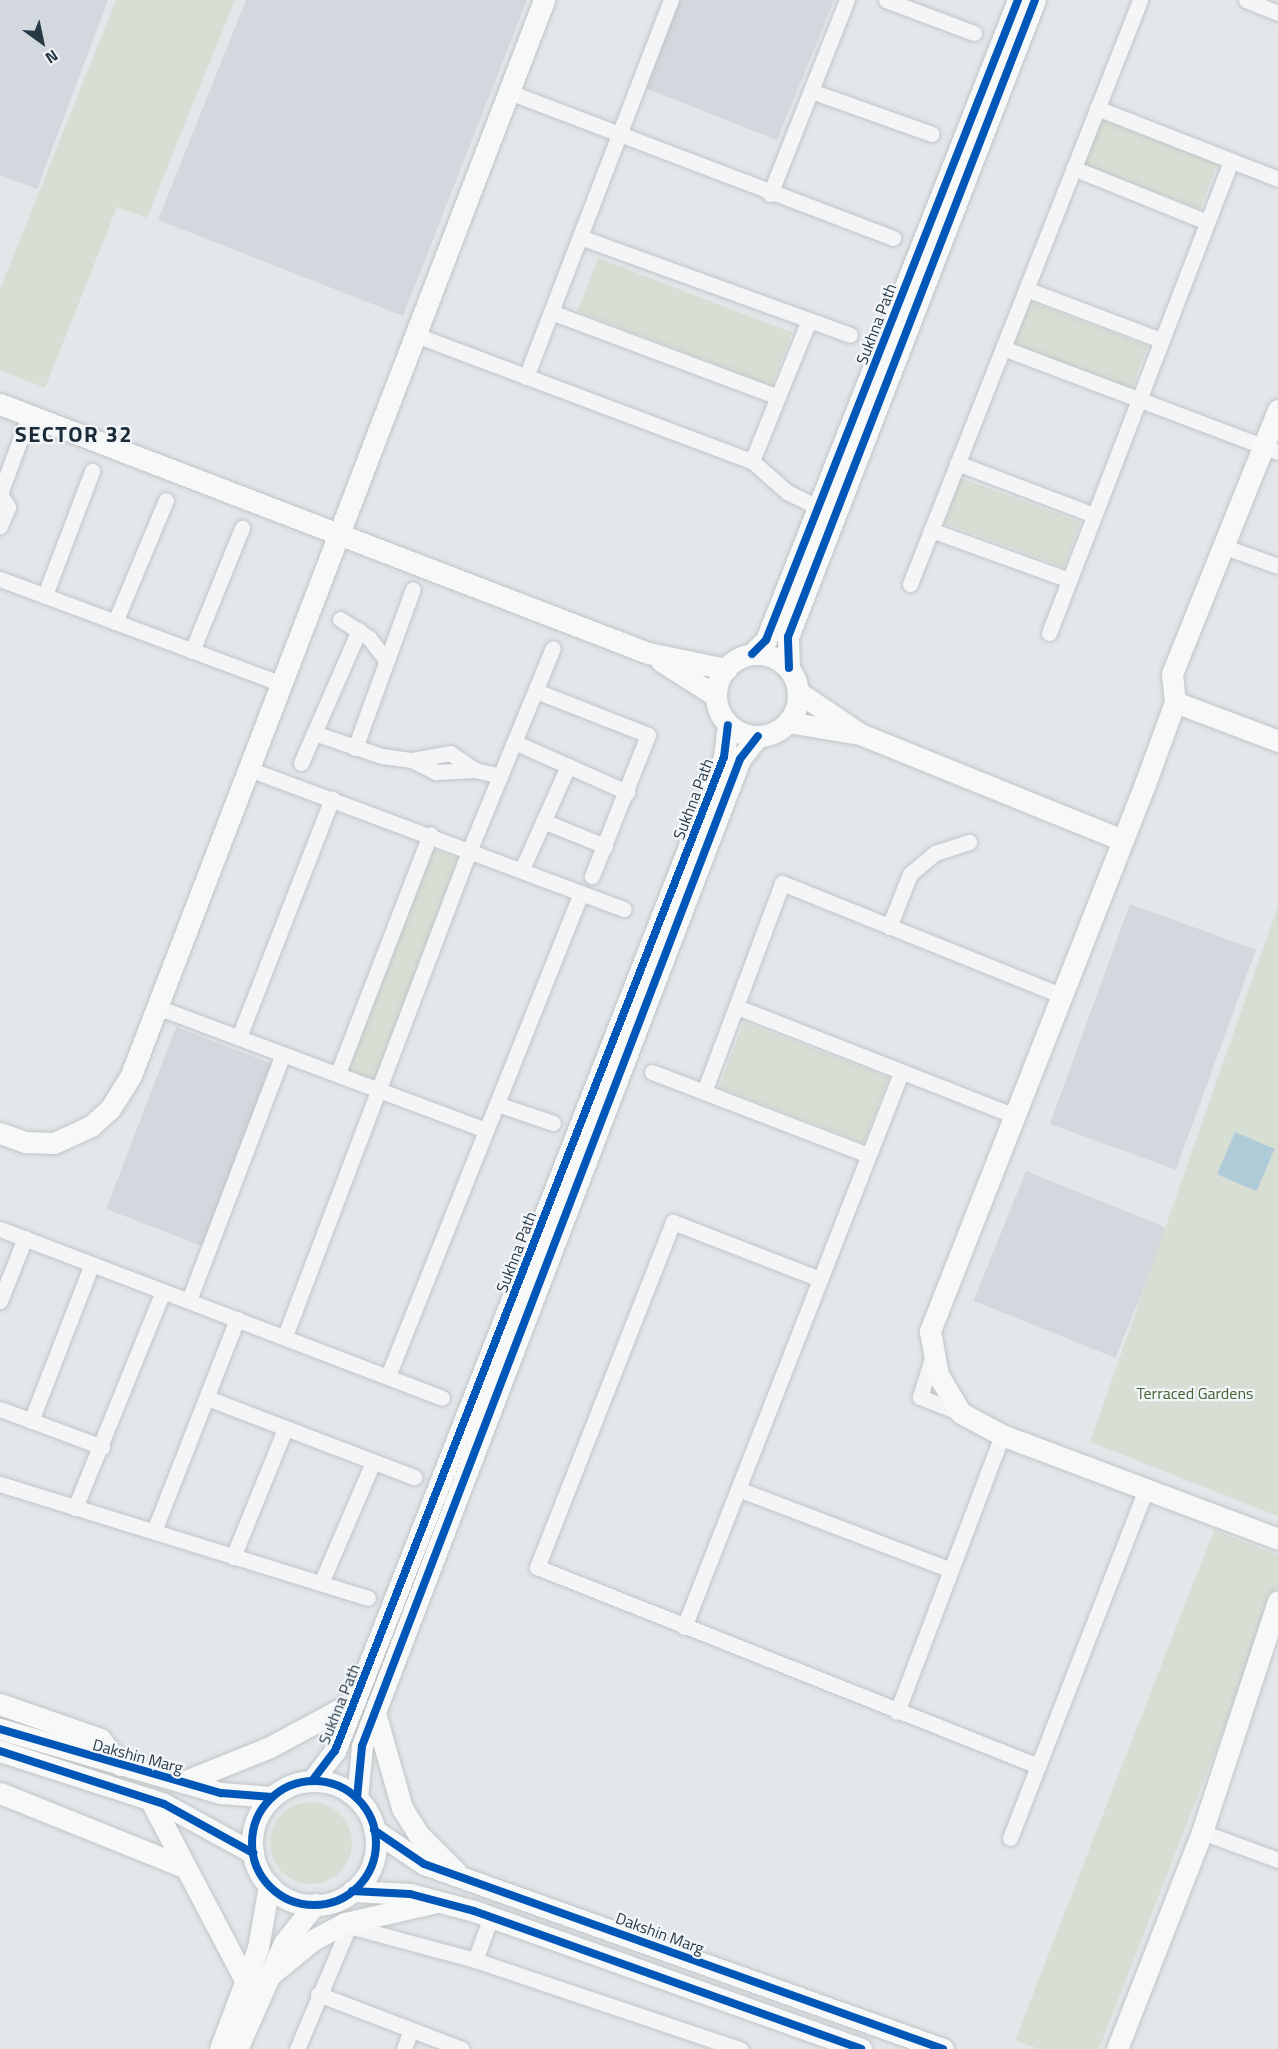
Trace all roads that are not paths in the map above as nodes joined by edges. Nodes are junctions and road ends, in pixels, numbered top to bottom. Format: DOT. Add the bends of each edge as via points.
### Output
graph roads {
  1 [pos="544,0"];
  2 [pos="671,0"];
  3 [pos="847,0"];
  4 [pos="886,0"];
  5 [pos="1018,0"];
  6 [pos="1035,0"];
  7 [pos="1140,0"];
  8 [pos="1246,0"];
  9 [pos="1278,13"];
  10 [pos="974,33"];
  11 [pos="811,91"];
  12 [pos="509,92"];
  13 [pos="1097,108"];
  14 [pos="932,134"];
  15 [pos="619,135"];
  16 [pos="1231,160"];
  17 [pos="1073,168"];
  18 [pos="1278,179"];
  19 [pos="770,194"];
  20 [pos="1207,222"];
  21 [pos="580,237"];
  22 [pos="893,238"];
  23 [pos="1026,290"];
  24 [pos="551,312"];
  25 [pos="809,320"];
  26 [pos="417,335"];
  27 [pos="850,335"];
  28 [pos="1161,340"];
  29 [pos="1003,348"];
  30 [pos="526,377"];
  31 [pos="778,397"];
  32 [pos="1138,400"];
  33 [pos="0,404"];
  34 [pos="1278,410"];
  35 [pos="29,415"];
  36 [pos="1271,449"];
  37 [pos="752,461"];
  38 [pos="957,463"];
  39 [pos="92,471"];
  40 [pos="0,494"];
  41 [pos="165,500"];
  42 [pos="818,507"];
  43 [pos="1094,515"];
  44 [pos="0,526"];
  45 [pos="242,528"];
  46 [pos="931,530"];
  47 [pos="340,535"];
  48 [pos="1226,547"];
  49 [pos="1278,566"];
  50 [pos="0,579"];
  51 [pos="1069,580"];
  52 [pos="910,584"];
  53 [pos="414,589"];
  54 [pos="45,595"];
  55 [pos="340,619"];
  56 [pos="116,622"];
  57 [pos="359,630"];
  58 [pos="1048,633"];
  59 [pos="553,648"];
  60 [pos="192,651"];
  61 [pos="648,653"];
  62 [pos="752,654"];
  63 [pos="386,660"];
  64 [pos="789,668"];
  65 [pos="726,669"];
  66 [pos="282,684"];
  67 [pos="536,691"];
  68 [pos="798,692"];
  69 [pos="716,696"];
  70 [pos="1175,702"];
  71 [pos="788,722"];
  72 [pos="728,724"];
  73 [pos="314,733"];
  74 [pos="860,734"];
  75 [pos="758,736"];
  76 [pos="1278,741"];
  77 [pos="514,742"];
  78 [pos="356,748"];
  79 [pos="301,764"];
  80 [pos="568,766"];
  81 [pos="249,769"];
  82 [pos="500,776"];
  83 [pos="627,792"];
  84 [pos="332,798"];
  85 [pos="543,821"];
  86 [pos="430,834"];
  87 [pos="1122,840"];
  88 [pos="969,842"];
  89 [pos="605,846"];
  90 [pos="470,849"];
  91 [pos="522,869"];
  92 [pos="592,876"];
  93 [pos="581,893"];
  94 [pos="624,909"];
  95 [pos="889,927"];
  96 [pos="1060,995"];
  97 [pos="157,1007"];
  98 [pos="737,1007"];
  99 [pos="239,1037"];
  100 [pos="283,1054"];
  101 [pos="652,1072"];
  102 [pos="900,1072"];
  103 [pos="338,1073"];
  104 [pos="379,1089"];
  105 [pos="704,1092"];
  106 [pos="497,1104"];
  107 [pos="1013,1115"];
  108 [pos="553,1123"];
  109 [pos="486,1130"];
  110 [pos="0,1133"];
  111 [pos="868,1155"];
  112 [pos="0,1229"];
  113 [pos="25,1238"];
  114 [pos="92,1264"];
  115 [pos="820,1279"];
  116 [pos="163,1291"];
  117 [pos="189,1300"];
  118 [pos="0,1301"];
  119 [pos="237,1319"];
  120 [pos="285,1336"];
  121 [pos="388,1376"];
  122 [pos="207,1398"];
  123 [pos="442,1398"];
  124 [pos="0,1409"];
  125 [pos="31,1421"];
  126 [pos="285,1429"];
  127 [pos="1002,1435"];
  128 [pos="102,1447"];
  129 [pos="374,1462"];
  130 [pos="414,1477"];
  131 [pos="0,1484"];
  132 [pos="738,1489"];
  133 [pos="1146,1490"];
  134 [pos="75,1508"];
  135 [pos="154,1531"];
  136 [pos="1278,1539"];
  137 [pos="233,1557"];
  138 [pos="951,1570"];
  139 [pos="321,1583"];
  140 [pos="368,1599"];
  141 [pos="1278,1601"];
  142 [pos="684,1627"];
  143 [pos="355,1701"];
  144 [pos="0,1704"];
  145 [pos="897,1712"];
  146 [pos="375,1713"];
  147 [pos="0,1729"];
  148 [pos="0,1751"];
  149 [pos="120,1765"];
  150 [pos="1038,1766"];
  151 [pos="312,1781"];
  152 [pos="183,1782"];
  153 [pos="0,1792"];
  154 [pos="272,1797"];
  155 [pos="357,1798"];
  156 [pos="150,1799"];
  157 [pos="374,1830"];
  158 [pos="1202,1832"];
  159 [pos="1010,1838"];
  160 [pos="253,1852"];
  161 [pos="1278,1860"];
  162 [pos="183,1867"];
  163 [pos="462,1877"];
  164 [pos="269,1885"];
  165 [pos="352,1891"];
  166 [pos="440,1902"];
  167 [pos="315,1904"];
  168 [pos="491,1917"];
  169 [pos="476,1960"];
  170 [pos="268,1977"];
  171 [pos="246,1982"];
  172 [pos="318,1994"];
  173 [pos="411,2030"];
  174 [pos="458,2048"];
  175 [pos="220,2049"];
  176 [pos="237,2049"];
  177 [pos="297,2049"];
  178 [pos="404,2049"];
  179 [pos="740,2049"];
  180 [pos="861,2049"];
  181 [pos="943,2049"];
  182 [pos="1117,2049"];
  1 -- 12 [label="main road"];
  2 -- 15 [label="street"];
  3 -- 11 [label="street"];
  4 -- 10 [label="street"];
  5 -- 42 [label="main road, Sukhna Path"];
  6 -- 64 [label="main road, Sukhna Path" via="788,637"];
  7 -- 13 [label="street"];
  8 -- 9 [label="street"];
  11 -- 14 [label="street"];
  11 -- 19 [label="street"];
  12 -- 15 [label="street"];
  12 -- 26 [label="main road"];
  13 -- 16 [label="street"];
  13 -- 17 [label="street"];
  15 -- 19 [label="street"];
  15 -- 21 [label="street"];
  16 -- 18 [label="street"];
  16 -- 20 [label="street"];
  17 -- 20 [label="street"];
  17 -- 23 [label="street"];
  19 -- 22 [label="street"];
  20 -- 28 [label="street"];
  21 -- 24 [label="street"];
  21 -- 25 [label="street"];
  23 -- 28 [label="street"];
  23 -- 29 [label="street"];
  24 -- 30 [label="street"];
  24 -- 31 [label="street"];
  25 -- 27 [label="street"];
  25 -- 31 [label="street"];
  26 -- 30 [label="street"];
  26 -- 47 [label="main road"];
  28 -- 32 [label="street"];
  29 -- 32 [label="street"];
  29 -- 38 [label="street"];
  30 -- 37 [label="street"];
  31 -- 37 [label="street"];
  32 -- 36 [label="street"];
  32 -- 43 [label="street"];
  33 -- 35 [label="main road"];
  34 -- 36 [label="main road"];
  35 -- 40 [label="street"];
  35 -- 47 [label="main road"];
  36 -- 48 [label="main road"];
  37 -- 42 [label="street" via="787,492"];
  38 -- 43 [label="street"];
  38 -- 46 [label="street"];
  39 -- 54 [label="street"];
  40 -- 44 [label="street" via="8,507"];
  41 -- 56 [label="street"];
  42 -- 62 [label="main road, Sukhna Path" via="766,640"];
  43 -- 51 [label="street"];
  45 -- 60 [label="street"];
  46 -- 51 [label="street"];
  46 -- 52 [label="street"];
  47 -- 61 [label="main road"];
  47 -- 66 [label="main road"];
  48 -- 49 [label="street"];
  48 -- 70 [label="main road" via="1172,674"];
  50 -- 54 [label="street"];
  51 -- 58 [label="street"];
  53 -- 63 [label="street"];
  54 -- 56 [label="street"];
  55 -- 57 [label="street"];
  56 -- 60 [label="street"];
  57 -- 63 [label="street"];
  57 -- 73 [label="street"];
  59 -- 67 [label="street"];
  60 -- 66 [label="street"];
  61 -- 65 [label="main road"];
  61 -- 69 [label="main road"];
  62 -- 64 [label="main road" via="770,656"];
  62 -- 65 [label="main road"];
  63 -- 78 [label="street"];
  64 -- 68 [label="main road"];
  65 -- 69 [label="main road"];
  66 -- 81 [label="main road"];
  67 -- 77 [label="street"];
  67 -- 83 [label="street" via="646,732 648,740"];
  68 -- 71 [label="main road"];
  68 -- 74 [label="main road"];
  69 -- 72 [label="main road"];
  70 -- 76 [label="main road"];
  70 -- 87 [label="main road"];
  71 -- 74 [label="main road"];
  71 -- 75 [label="main road"];
  72 -- 75 [label="main road"];
  72 -- 143 [label="main road, Sukhna Path" via="724,757"];
  73 -- 78 [label="street"];
  73 -- 79 [label="street"];
  74 -- 87 [label="main road"];
  75 -- 146 [label="main road, Sukhna Path" via="740,759"];
  77 -- 80 [label="street"];
  77 -- 82 [label="street"];
  78 -- 82 [label="street" via="412,760 450,753 474,770"];
  80 -- 83 [label="street"];
  80 -- 85 [label="street"];
  81 -- 84 [label="street"];
  81 -- 97 [label="main road"];
  82 -- 90 [label="street"];
  83 -- 89 [label="street"];
  84 -- 86 [label="street"];
  84 -- 99 [label="street"];
  85 -- 89 [label="street"];
  85 -- 91 [label="street"];
  86 -- 90 [label="street"];
  86 -- 103 [label="street"];
  87 -- 96 [label="main road"];
  88 -- 95 [label="street" via="935,853 910,874"];
  89 -- 92 [label="street"];
  90 -- 91 [label="street"];
  90 -- 104 [label="street"];
  91 -- 93 [label="street"];
  93 -- 94 [label="street"];
  93 -- 106 [label="street"];
  95 -- 96 [label="street"];
  95 -- 98 [label="street" via="782,883"];
  96 -- 107 [label="main road"];
  97 -- 99 [label="street"];
  97 -- 110 [label="main road" via="130,1075 110,1109 91,1126 54,1143 25,1142"];
  98 -- 102 [label="street"];
  98 -- 105 [label="street"];
  99 -- 100 [label="street"];
  100 -- 103 [label="street"];
  100 -- 117 [label="street"];
  101 -- 105 [label="street"];
  102 -- 107 [label="street"];
  102 -- 111 [label="street"];
  103 -- 104 [label="street"];
  104 -- 109 [label="street"];
  104 -- 120 [label="street"];
  105 -- 111 [label="street"];
  106 -- 108 [label="street"];
  106 -- 109 [label="street"];
  107 -- 127 [label="main road" via="930,1331 933,1355 962,1413"];
  109 -- 121 [label="street"];
  111 -- 115 [label="street"];
  112 -- 113 [label="street"];
  113 -- 114 [label="street"];
  113 -- 118 [label="street"];
  114 -- 116 [label="street"];
  114 -- 125 [label="street"];
  115 -- 132 [label="street"];
  115 -- 142 [label="street" via="673,1222 545,1545 537,1568"];
  116 -- 117 [label="street"];
  116 -- 128 [label="street"];
  117 -- 119 [label="street"];
  119 -- 120 [label="street"];
  119 -- 122 [label="street"];
  120 -- 121 [label="street"];
  121 -- 123 [label="street"];
  122 -- 126 [label="street"];
  122 -- 135 [label="street"];
  124 -- 125 [label="street"];
  125 -- 128 [label="street"];
  126 -- 129 [label="street"];
  126 -- 137 [label="street"];
  127 -- 133 [label="main road"];
  127 -- 138 [label="street"];
  128 -- 134 [label="street"];
  129 -- 130 [label="street"];
  129 -- 139 [label="street"];
  131 -- 134 [label="street"];
  132 -- 138 [label="street"];
  132 -- 142 [label="street"];
  133 -- 136 [label="main road"];
  133 -- 150 [label="street"];
  134 -- 135 [label="street"];
  135 -- 137 [label="street"];
  137 -- 139 [label="street"];
  138 -- 145 [label="street"];
  139 -- 140 [label="street"];
  141 -- 158 [label="main road"];
  142 -- 145 [label="street"];
  143 -- 151 [label="main road, Sukhna Path" via="336,1751"];
  143 -- 152 [label="main road" via="270,1748"];
  144 -- 149 [label="main road" via="100,1739"];
  145 -- 150 [label="street"];
  146 -- 155 [label="main road, Sukhna Path" via="362,1746"];
  146 -- 163 [label="main road" via="402,1808 418,1834"];
  147 -- 149 [label="main road, Dakshin Marg"];
  148 -- 156 [label="main road"];
  149 -- 152 [label="main road, Dakshin Marg"];
  150 -- 159 [label="street"];
  151 -- 154 [label="main road"];
  151 -- 155 [label="main road"];
  152 -- 154 [label="main road, Dakshin Marg"];
  153 -- 162 [label="main road"];
  154 -- 160 [label="main road" via="256,1823"];
  155 -- 157 [label="main road"];
  156 -- 160 [label="main road"];
  156 -- 162 [label="main road"];
  157 -- 163 [label="main road, Dakshin Marg" via="416,1859"];
  157 -- 165 [label="main road" via="371,1863"];
  158 -- 161 [label="street"];
  158 -- 182 [label="main road"];
  160 -- 164 [label="main road"];
  162 -- 171 [label="main road"];
  163 -- 181 [label="main road, Dakshin Marg"];
  164 -- 167 [label="main road" via="284,1897"];
  164 -- 171 [label="main road" via="267,1913"];
  165 -- 166 [label="main road"];
  165 -- 167 [label="main road"];
  166 -- 168 [label="main road"];
  166 -- 170 [label="main road" via="345,1923 312,1940"];
  167 -- 170 [label="main road" via="284,1943"];
  168 -- 169 [label="street"];
  168 -- 180 [label="main road"];
  169 -- 172 [label="street" via="348,1926"];
  169 -- 179 [label="street"];
  170 -- 176 [label="main road"];
  171 -- 175 [label="main road"];
  172 -- 173 [label="street"];
  172 -- 177 [label="street"];
  173 -- 174 [label="street"];
  173 -- 178 [label="street"];
}
